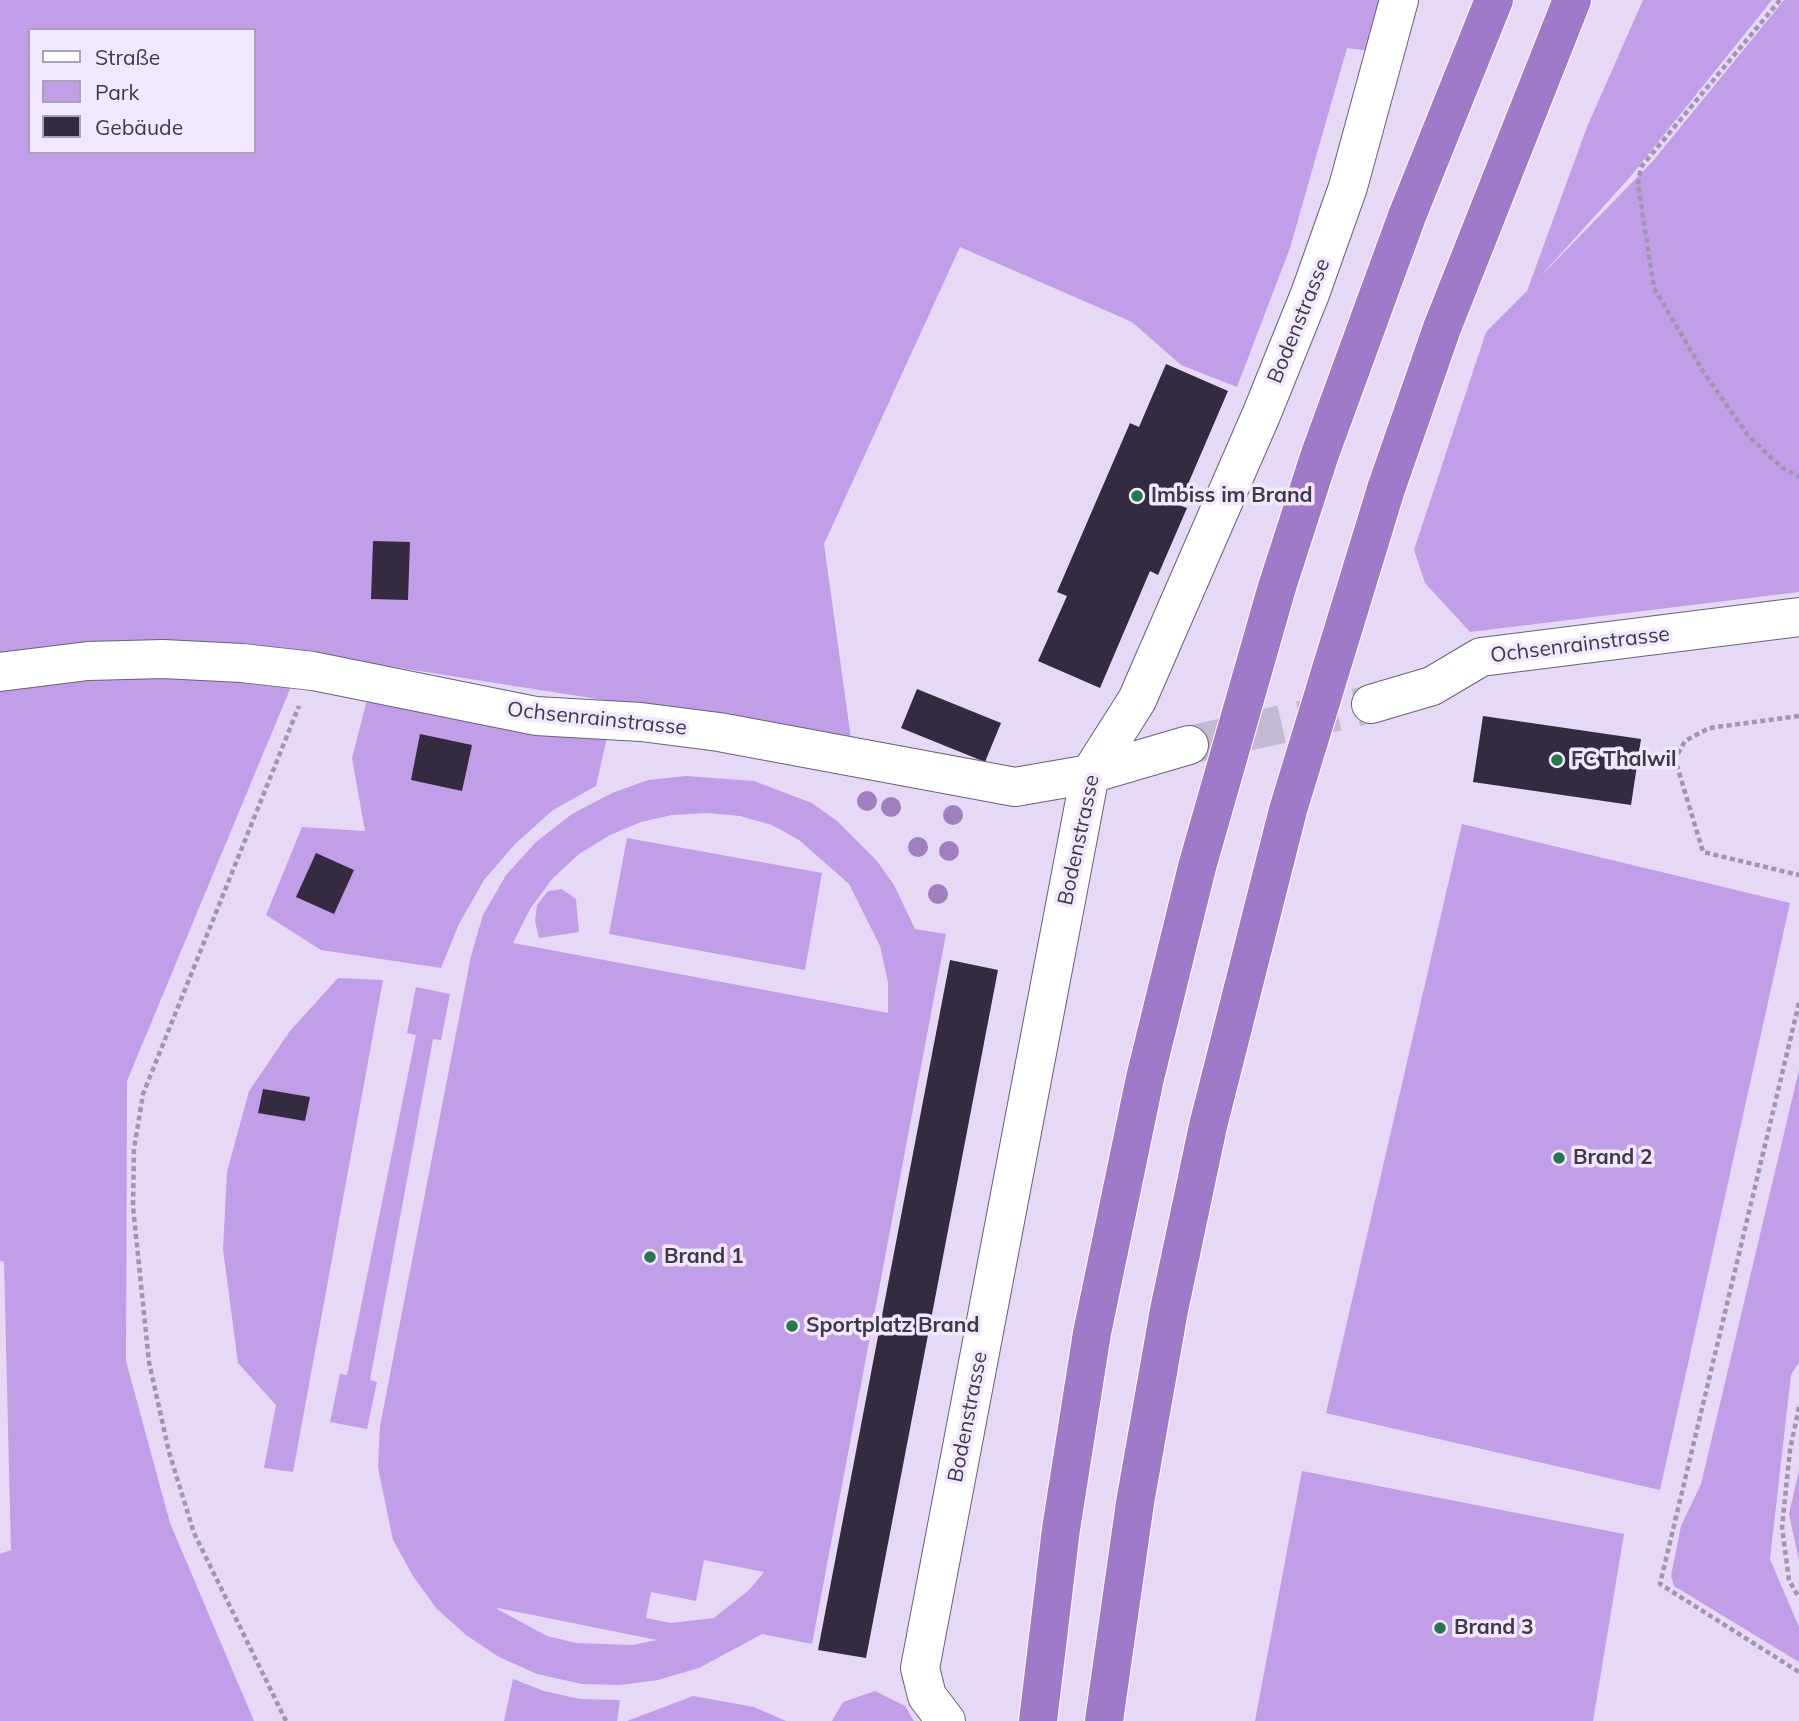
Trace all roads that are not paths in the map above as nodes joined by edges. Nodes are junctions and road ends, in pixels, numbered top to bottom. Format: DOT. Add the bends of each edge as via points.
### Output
graph roads {
  1 [pos="1399,0"];
  2 [pos="1494,0"];
  3 [pos="1572,0"];
  4 [pos="1799,617"];
  5 [pos="0,671"];
  6 [pos="1371,704"];
  7 [pos="1189,746"];
  8 [pos="1090,774"];
  9 [pos="946,1721"];
  10 [pos="1038,1721"];
  11 [pos="1104,1721"];
  1 -- 8 [label="street, Bodenstrasse" via="1348,187 1305,306 1137,700"];
  2 -- 10 [label="highway" via="1407,216 1320,454 1196,867 1145,1077 1092,1333"];
  3 -- 11 [label="highway" via="1442,328 1386,489 1274,861 1208,1126 1169,1310"];
  4 -- 6 [label="street, Ochsenrainstrasse" via="1481,657 1432,686"];
  5 -- 8 [label="street, Ochsenrainstrasse" via="163,659 313,671 511,712 719,732 1014,787"];
  7 -- 8 [label="street, Ochsenrainstrasse"];
  8 -- 9 [label="street, Bodenstrasse" via="920,1668 927,1696"];
}
